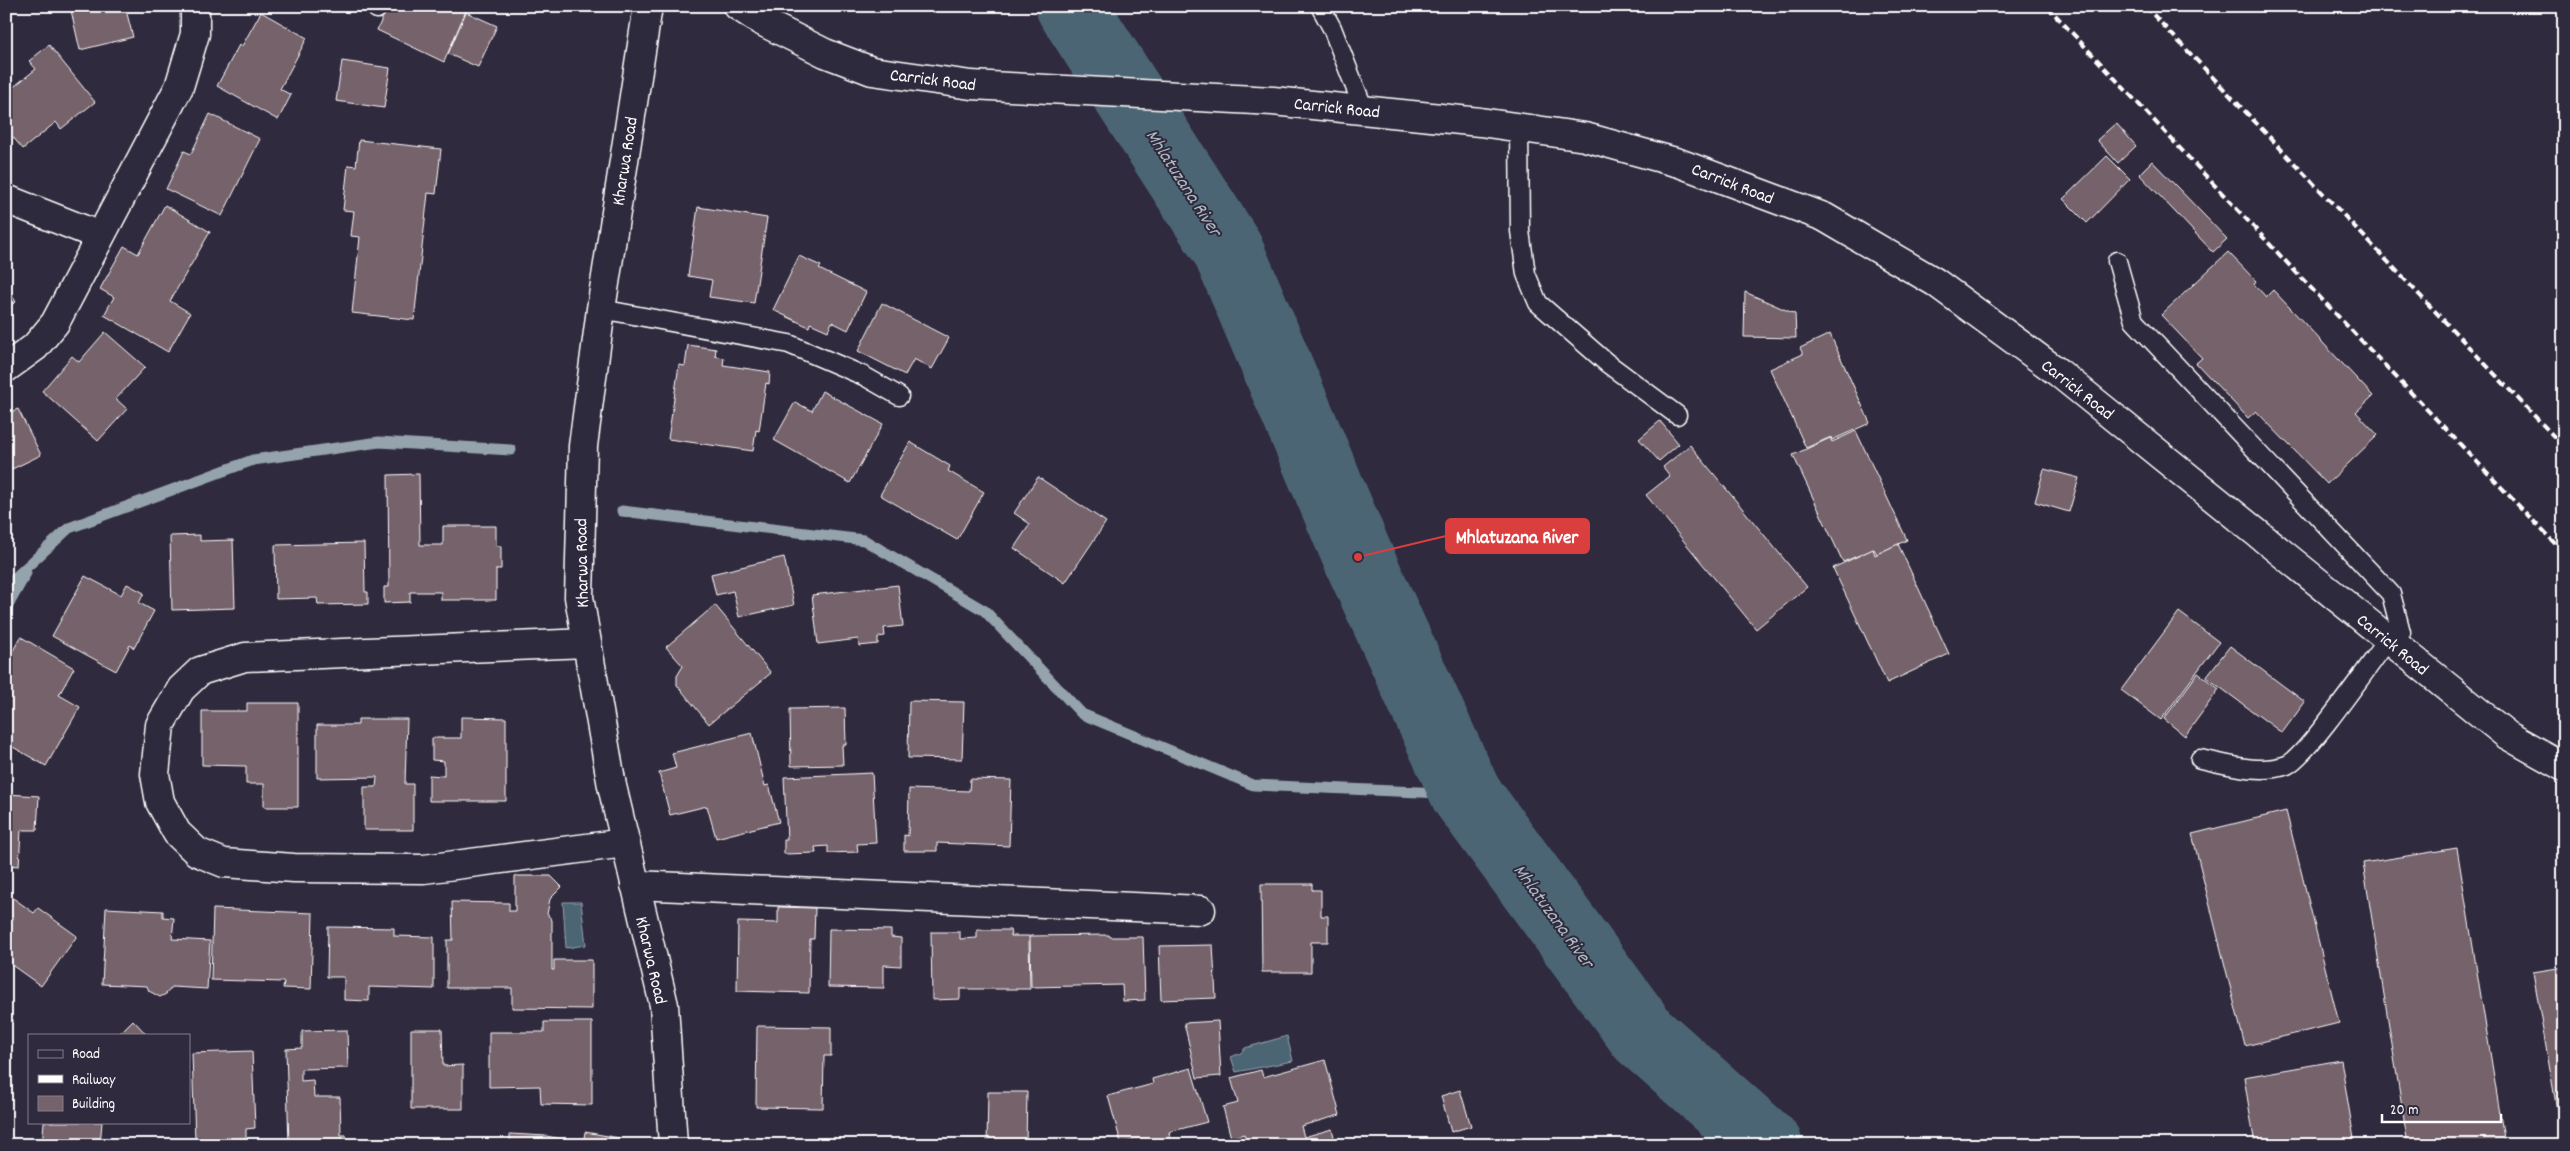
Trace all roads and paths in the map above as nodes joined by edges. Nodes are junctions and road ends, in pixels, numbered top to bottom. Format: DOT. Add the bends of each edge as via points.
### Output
graph roads {
  1 [pos="195,6"];
  2 [pos="648,6"];
  3 [pos="738,6"];
  4 [pos="1320,6"];
  5 [pos="1364,110"];
  6 [pos="1519,128"];
  7 [pos="6,200"];
  8 [pos="100,236"];
  9 [pos="2117,261"];
  10 [pos="600,309"];
  11 [pos="6,368"];
  12 [pos="899,396"];
  13 [pos="1676,415"];
  14 [pos="2388,640"];
  15 [pos="587,643"];
  16 [pos="2200,759"];
  17 [pos="2564,767"];
  18 [pos="626,843"];
  19 [pos="635,885"];
  20 [pos="1201,910"];
  21 [pos="673,1145"];
  1 -- 8 [label="street" via="195,34 179,88"];
  2 -- 10 [label="street, Kharwa Road"];
  3 -- 5 [label="street, Carrick Road" via="824,53 872,71 971,84 1273,101"];
  4 -- 5 [label="lane"];
  5 -- 6 [label="street, Carrick Road"];
  6 -- 13 [label="lane" via="1520,231 1526,274 1538,303 1607,363"];
  6 -- 14 [label="street, Carrick Road" via="1585,137 1679,162 1824,218 1935,282 2059,373"];
  7 -- 8 [label="street"];
  8 -- 11 [label="street" via="56,323 35,347"];
  9 -- 14 [label="lane" via="2134,321 2391,594 2400,632"];
  10 -- 12 [label="lane" via="789,344 864,376"];
  10 -- 15 [label="street, Kharwa Road" via="581,495 579,597"];
  14 -- 16 [label="lane" via="2318,733 2289,764 2250,769"];
  14 -- 17 [label="street, Carrick Road" via="2507,735"];
  15 -- 18 [label="street, Kharwa Road" via="612,786"];
  15 -- 18 [label="street" via="244,657 224,662 200,672 181,689 160,725 155,774 160,802 177,833 197,852 224,863 294,868 424,869"];
  18 -- 19 [label="street, Kharwa Road"];
  19 -- 20 [label="street"];
  19 -- 21 [label="street, Kharwa Road" via="664,1005"];
}
